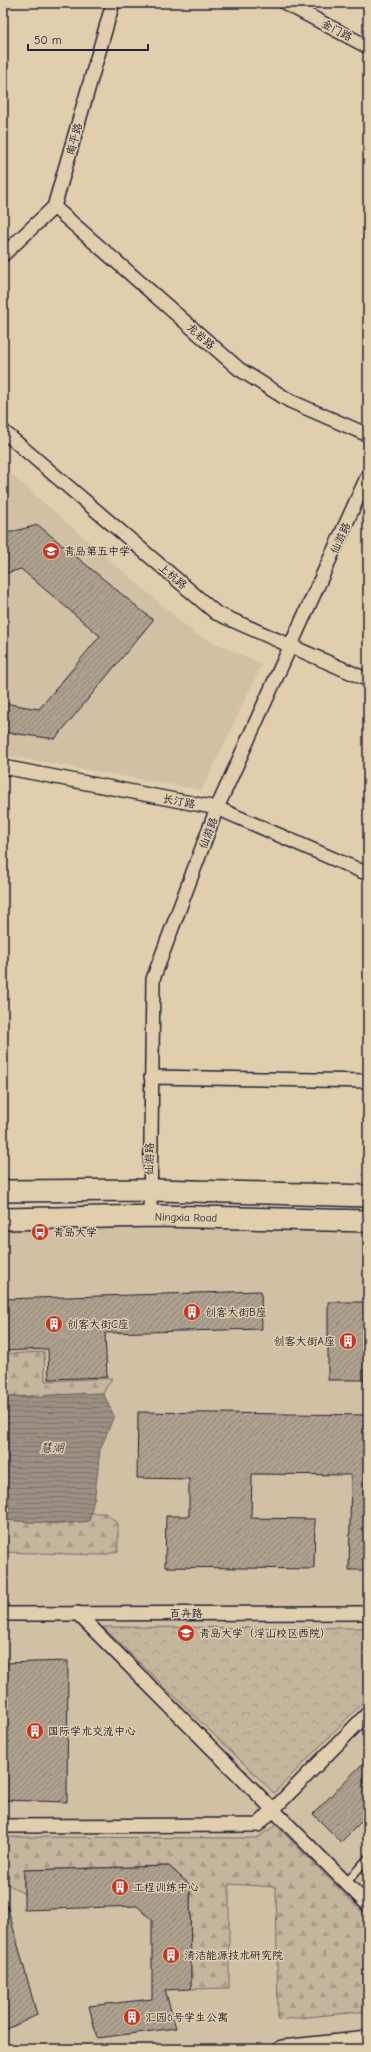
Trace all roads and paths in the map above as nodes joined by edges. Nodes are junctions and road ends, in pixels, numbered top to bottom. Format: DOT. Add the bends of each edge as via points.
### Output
graph roads {
  1 [pos="113,3"];
  2 [pos="285,3"];
  3 [pos="368,47"];
  4 [pos="54,207"];
  5 [pos="3,255"];
  6 [pos="3,432"];
  7 [pos="368,435"];
  8 [pos="368,475"];
  9 [pos="290,647"];
  10 [pos="368,680"];
  11 [pos="3,767"];
  12 [pos="217,808"];
  13 [pos="368,874"];
  14 [pos="151,1077"];
  15 [pos="368,1081"];
  16 [pos="149,1190"];
  17 [pos="3,1191"];
  18 [pos="368,1196"];
  19 [pos="150,1216"];
  20 [pos="3,1219"];
  21 [pos="368,1221"];
  22 [pos="368,1612"];
  23 [pos="77,1613"];
  24 [pos="3,1614"];
  25 [pos="368,1713"];
  26 [pos="272,1809"];
  27 [pos="3,1826"];
  28 [pos="368,1858"];
  29 [pos="346,1883"];
  30 [pos="368,1905"];
  31 [pos="368,2040"];
  32 [pos="282,2049"];
  1 -- 4 [label="street, 南平路"];
  2 -- 3 [label="street, 金门路"];
  4 -- 5 [label="street"];
  4 -- 7 [label="street, 龙岩路" via="239,369 290,401"];
  6 -- 9 [label="street, 上杭路" via="216,613"];
  8 -- 9 [label="street, 仙游路"];
  9 -- 10 [label="street, 上杭路"];
  9 -- 12 [label="street, 仙游路"];
  11 -- 12 [label="street, 长汀路"];
  12 -- 13 [label="street, 长汀路"];
  12 -- 14 [label="street, 仙游路" via="153,980"];
  14 -- 15 [label="street"];
  14 -- 16 [label="street, 仙游路"];
  16 -- 17 [label="main road"];
  16 -- 18 [label="main road"];
  16 -- 19 [label="street, 仙游路"];
  19 -- 20 [label="main road, Ningxia Road"];
  19 -- 21 [label="main road, Ningxia Road"];
  22 -- 23 [label="street, 百卉路"];
  23 -- 24 [label="street, 百卉路"];
  23 -- 26 [label="street"];
  25 -- 26 [label="street"];
  26 -- 27 [label="street" via="258,1824"];
  26 -- 29 [label="street"];
  28 -- 29 [label="lane"];
  29 -- 30 [label="street"];
  31 -- 32 [label="street"];
}
